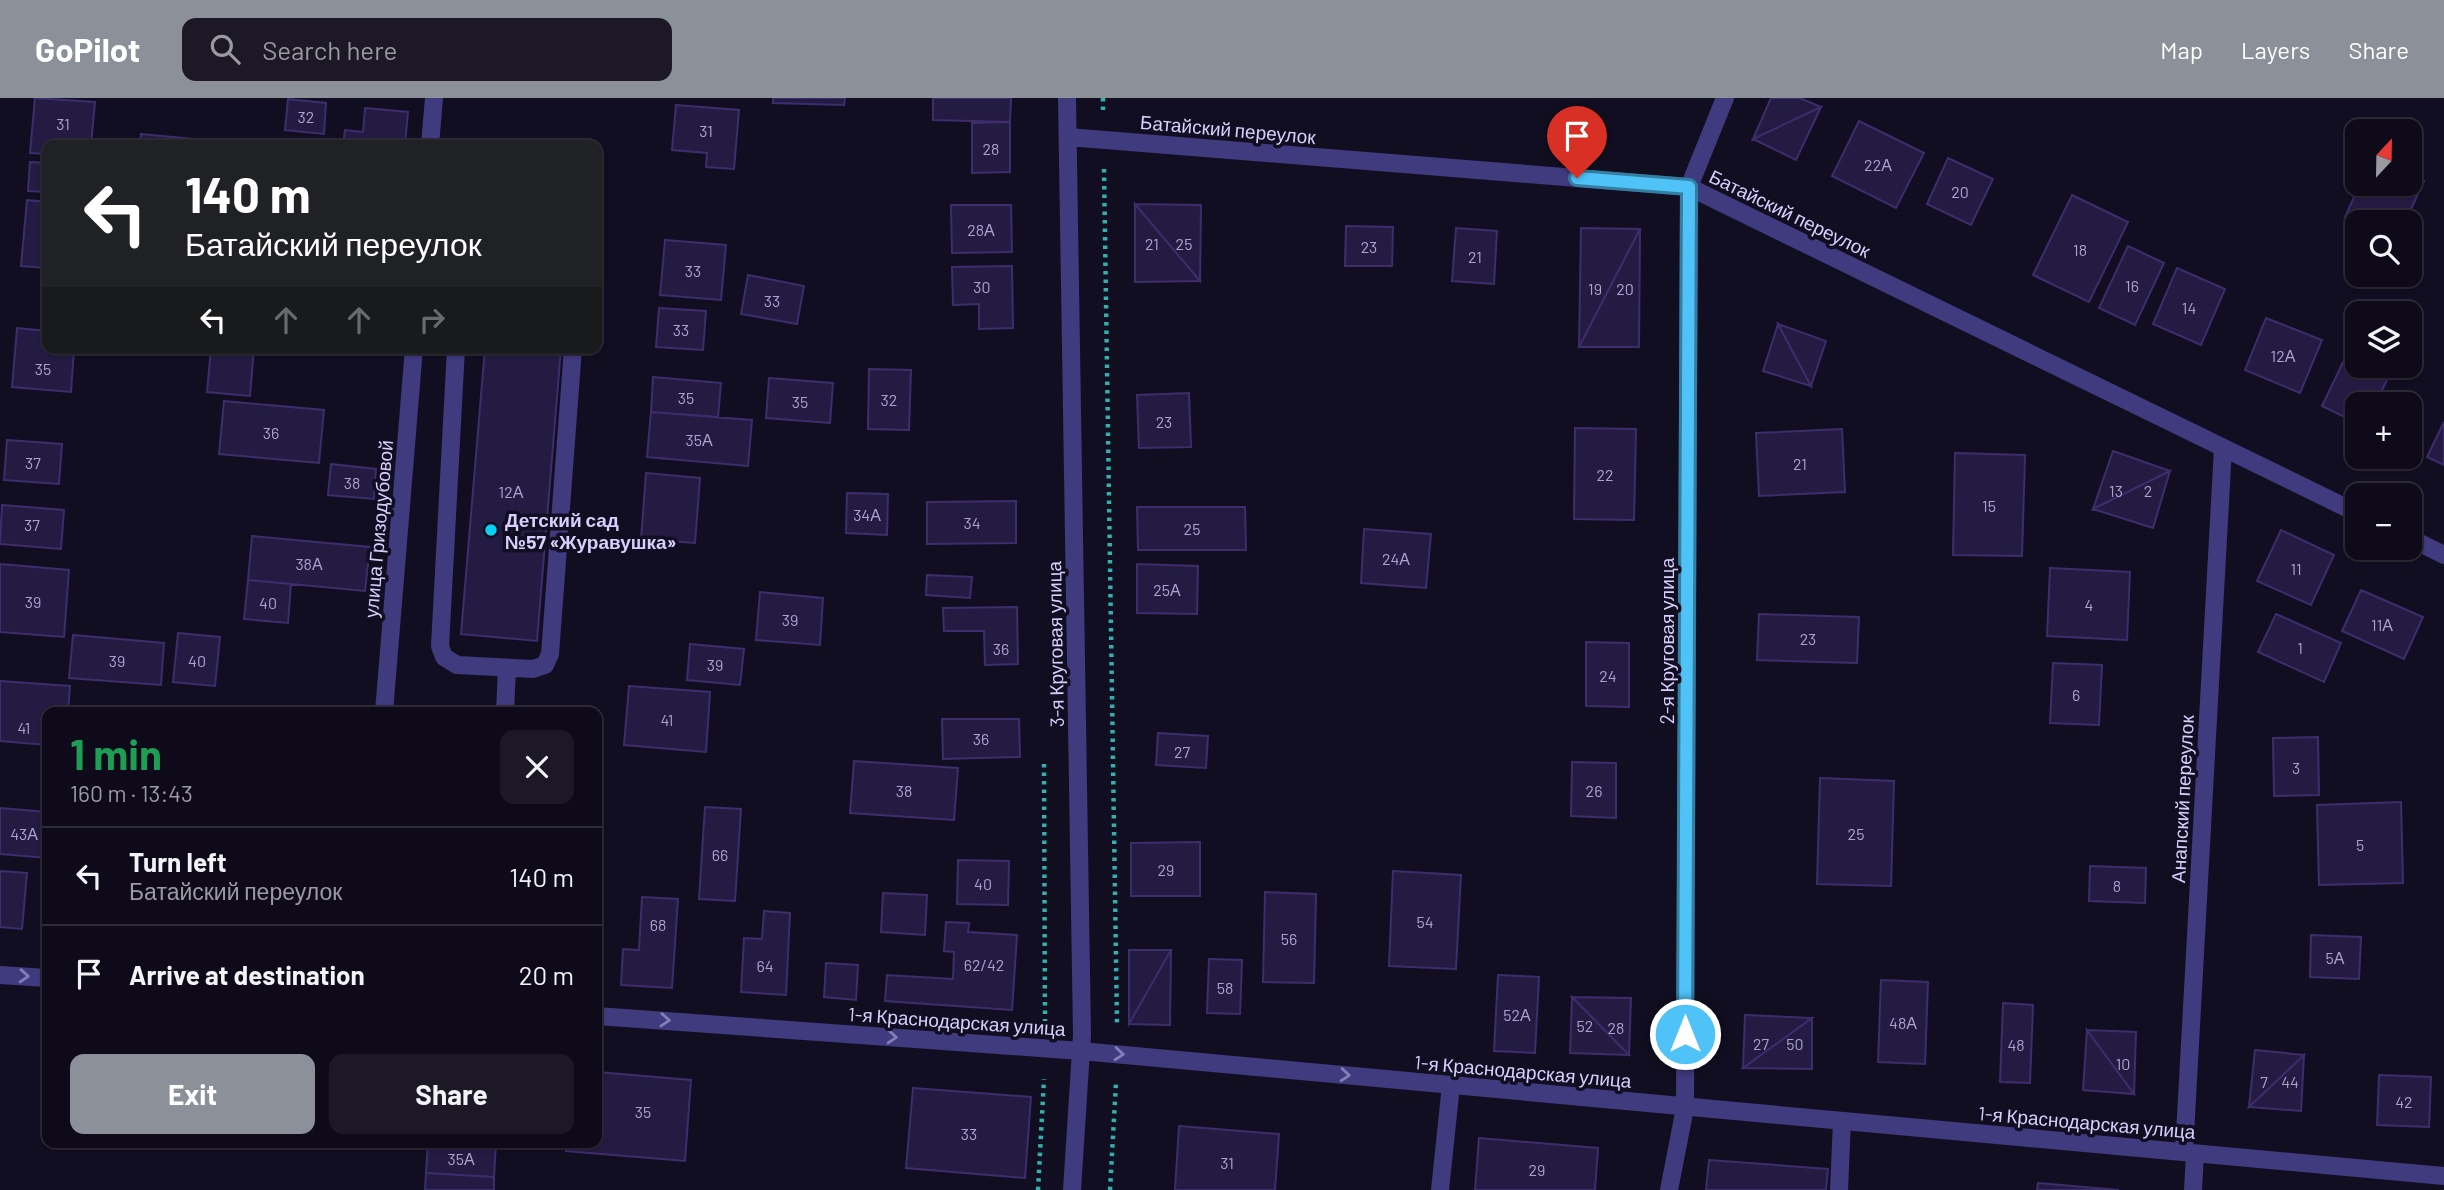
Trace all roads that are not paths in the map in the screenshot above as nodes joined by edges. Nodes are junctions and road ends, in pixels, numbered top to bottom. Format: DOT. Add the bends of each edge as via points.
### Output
graph roads {
  1 [pos="434,98"];
  2 [pos="1067,98"];
  3 [pos="1725,98"];
  4 [pos="1068,137"];
  5 [pos="430,140"];
  6 [pos="1689,187"];
  7 [pos="414,354"];
  8 [pos="456,354"];
  9 [pos="573,354"];
  10 [pos="2223,448"];
  11 [pos="2345,507"];
  12 [pos="2422,544"];
  13 [pos="2444,555"];
  14 [pos="508,668"];
  15 [pos="384,707"];
  16 [pos="505,707"];
  17 [pos="0,975"];
  18 [pos="42,978"];
  19 [pos="602,1016"];
  20 [pos="1081,1051"];
  21 [pos="1451,1085"];
  22 [pos="1685,1108"];
  23 [pos="1842,1121"];
  24 [pos="2189,1153"];
  25 [pos="2444,1176"];
  26 [pos="1073,1190"];
  27 [pos="1440,1190"];
  28 [pos="1669,1190"];
  29 [pos="1839,1190"];
  30 [pos="2193,1190"];
  1 -- 5 [label="street"];
  2 -- 4 [label="street, 3-я Круговая улица"];
  3 -- 6 [label="street, 2-я Круговая улица"];
  4 -- 6 [label="street, Батайский переулок"];
  4 -- 20 [label="street, 3-я Круговая улица"];
  6 -- 10 [label="street, Батайский переулок"];
  6 -- 22 [label="street, 2-я Круговая улица"];
  7 -- 15 [label="street, улица Гризодубовой"];
  8 -- 14 [label="street" via="440,646 444,657 457,665"];
  9 -- 14 [label="street" via="550,654 545,665"];
  10 -- 11 [label="street, Батайский переулок"];
  10 -- 24 [label="street, Анапский переулок"];
  12 -- 13 [label="street"];
  14 -- 16 [label="street"];
  17 -- 18 [label="street, one-way"];
  19 -- 20 [label="street, 1-я Краснодарская улица, one-way"];
  20 -- 21 [label="street, 1-я Краснодарская улица, one-way"];
  20 -- 26 [label="street, 3-я Круговая улица"];
  21 -- 22 [label="street, 1-я Краснодарская улица"];
  21 -- 27 [label="street"];
  22 -- 23 [label="street, 1-я Краснодарская улица"];
  22 -- 28 [label="street, 2-я Круговая улица"];
  23 -- 24 [label="street, 1-я Краснодарская улица"];
  23 -- 29 [label="street"];
  24 -- 25 [label="street, 1-я Краснодарская улица"];
  24 -- 30 [label="street, Анапский переулок"];
}
